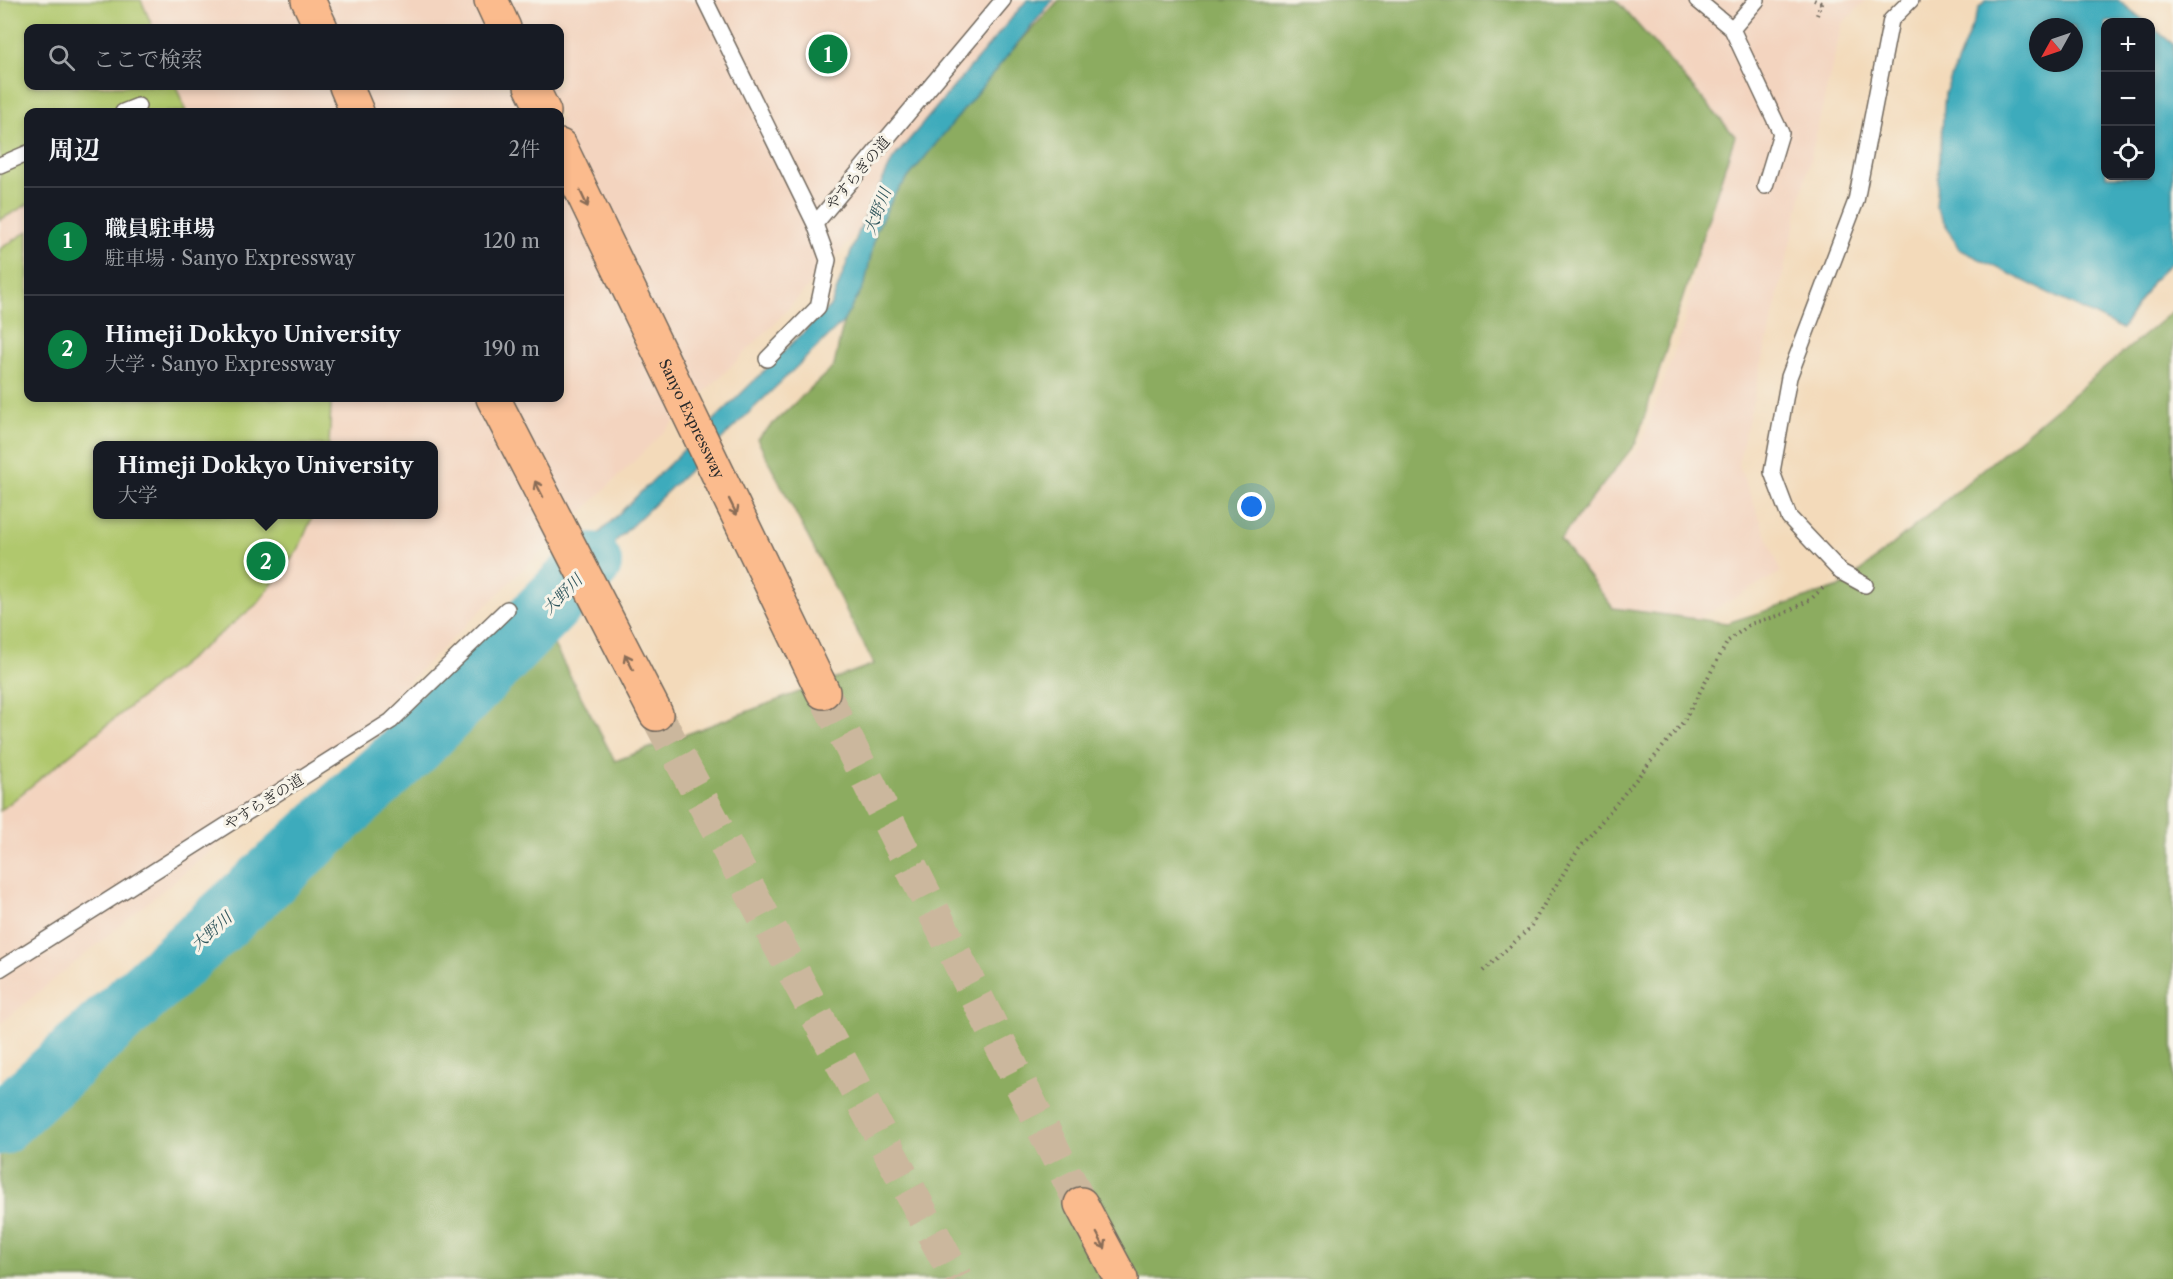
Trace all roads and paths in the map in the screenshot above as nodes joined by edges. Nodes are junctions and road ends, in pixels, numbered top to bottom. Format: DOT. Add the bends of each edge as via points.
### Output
graph roads {
  1 [pos="308,0"];
  2 [pos="491,0"];
  3 [pos="705,0"];
  4 [pos="1003,0"];
  5 [pos="1697,0"];
  6 [pos="1757,0"];
  7 [pos="1814,0"];
  8 [pos="1911,0"];
  9 [pos="1822,2"];
  10 [pos="1817,15"];
  11 [pos="319,24"];
  12 [pos="502,24"];
  13 [pos="1732,29"];
  14 [pos="348,90"];
  15 [pos="533,90"];
  16 [pos="138,106"];
  17 [pos="133,108"];
  18 [pos="355,108"];
  19 [pos="542,108"];
  20 [pos="564,154"];
  21 [pos="24,155"];
  22 [pos="0,165"];
  23 [pos="1765,186"];
  24 [pos="815,224"];
  25 [pos="767,358"];
  26 [pos="495,402"];
  27 [pos="1842,572"];
  28 [pos="1864,585"];
  29 [pos="507,609"];
  30 [pos="823,692"];
  31 [pos="656,714"];
  32 [pos="0,969"];
  33 [pos="1484,971"];
  34 [pos="1081,1204"];
  35 [pos="1121,1279"];
  1 -- 11 [label="highway"];
  2 -- 12 [label="highway"];
  3 -- 24 [label="lane"];
  4 -- 24 [label="lane, やすらぎの道"];
  5 -- 13 [label="lane"];
  6 -- 13 [label="lane"];
  7 -- 9 [label="path"];
  8 -- 27 [label="lane" via="1891,20 1856,201 1789,377 1772,472 1789,517"];
  9 -- 10 [label="path"];
  13 -- 23 [label="lane" via="1781,133"];
  14 -- 18 [label="highway"];
  15 -- 19 [label="highway"];
  16 -- 17 [label="lane"];
  20 -- 30 [label="highway, Sanyo Expressway, one-way"];
  21 -- 22 [label="lane"];
  24 -- 25 [label="lane, やすらぎの道" via="828,260 818,307"];
  31 -- 26 [label="highway, one-way"];
  27 -- 28 [label="lane"];
  27 -- 33 [label="path" via="1811,599 1781,615 1750,624 1728,641 1684,721 1578,850 1529,929"];
  29 -- 32 [label="lane, やすらぎの道" via="392,721"];
  34 -- 35 [label="highway, one-way"];
}
